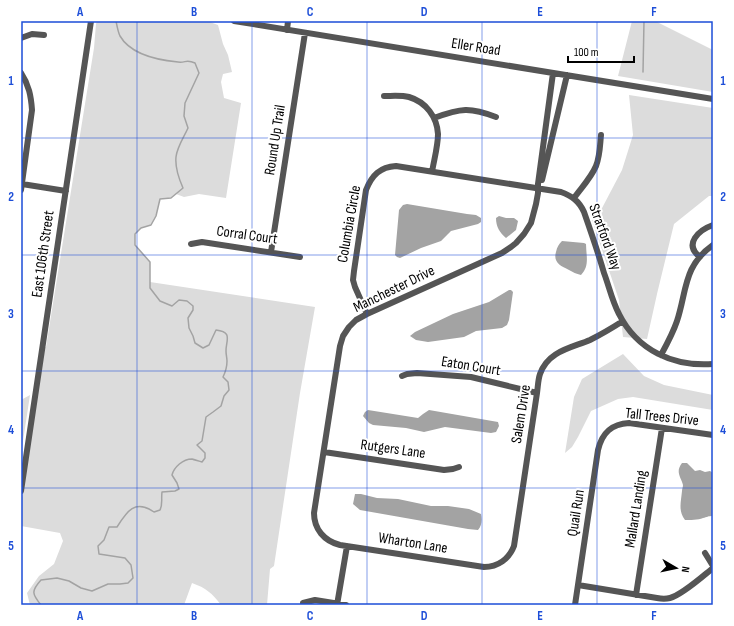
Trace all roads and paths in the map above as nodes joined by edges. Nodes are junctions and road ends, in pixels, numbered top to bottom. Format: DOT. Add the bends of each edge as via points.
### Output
graph roads {
  1 [pos="91,21"];
  2 [pos="234,21"];
  3 [pos="288,21"];
  4 [pos="287,30"];
  5 [pos="306,33"];
  6 [pos="44,35"];
  7 [pos="21,38"];
  8 [pos="21,73"];
  9 [pos="553,73"];
  10 [pos="566,75"];
  11 [pos="384,96"];
  12 [pos="713,99"];
  13 [pos="496,117"];
  14 [pos="434,118"];
  15 [pos="601,134"];
  16 [pos="410,168"];
  17 [pos="432,172"];
  18 [pos="21,187"];
  19 [pos="538,189"];
  20 [pos="66,191"];
  21 [pos="574,198"];
  22 [pos="713,225"];
  23 [pos="191,244"];
  24 [pos="713,245"];
  25 [pos="271,252"];
  26 [pos="300,256"];
  27 [pos="700,257"];
  28 [pos="367,314"];
  29 [pos="623,321"];
  30 [pos="661,355"];
  31 [pos="713,364"];
  32 [pos="402,376"];
  33 [pos="537,392"];
  34 [pos="662,428"];
  35 [pos="610,429"];
  36 [pos="713,436"];
  37 [pos="324,452"];
  38 [pos="459,467"];
  39 [pos="21,491"];
  40 [pos="318,528"];
  41 [pos="347,546"];
  42 [pos="706,553"];
  43 [pos="508,556"];
  44 [pos="713,567"];
  45 [pos="578,585"];
  46 [pos="636,595"];
  47 [pos="663,602"];
  48 [pos="303,603"];
  49 [pos="338,604"];
  50 [pos="346,605"];
  51 [pos="575,605"];
  1 -- 20 [label="street, East 106th Street"];
  2 -- 4 [label="street, Eller Road"];
  3 -- 4 [label="street"];
  4 -- 5 [label="street, Eller Road"];
  5 -- 9 [label="street, Eller Road"];
  5 -- 25 [label="street, Round Up Trail"];
  6 -- 7 [label="street" via="32,34"];
  8 -- 18 [label="street" via="30,91 32,110"];
  9 -- 10 [label="street, Eller Road"];
  9 -- 19 [label="street, Manchester Drive"];
  10 -- 12 [label="street, Eller Road"];
  10 -- 19 [label="street, Manchester Drive" via="546,166"];
  11 -- 14 [label="street" via="410,98 424,105"];
  13 -- 14 [label="street" via="480,111 463,109"];
  14 -- 17 [label="street" via="438,136"];
  15 -- 21 [label="street" via="596,167"];
  16 -- 17 [label="street, Stratford Way"];
  16 -- 28 [label="street, Columbia Circle" via="390,166 381,170 369,182 366,190 354,280"];
  17 -- 19 [label="street, Stratford Way"];
  18 -- 20 [label="street"];
  19 -- 21 [label="street, Stratford Way" via="561,192"];
  19 -- 28 [label="street, Manchester Drive" via="530,223 524,234 511,247"];
  20 -- 39 [label="street, East 106th Street"];
  21 -- 29 [label="street, Stratford Way" via="584,212 614,302"];
  22 -- 27 [label="street" via="704,229 694,240 693,250"];
  23 -- 25 [label="street, Corral Court" via="202,242"];
  24 -- 27 [label="street"];
  25 -- 26 [label="street, Corral Court"];
  27 -- 30 [label="street" via="688,275 677,320"];
  28 -- 37 [label="street, Manchester Drive" via="349,327 340,346"];
  29 -- 30 [label="street, Stratford Way" via="637,339"];
  29 -- 33 [label="street, Salem Drive" via="553,356 540,375"];
  30 -- 31 [label="street, Stratford Way" via="684,363"];
  32 -- 33 [label="street, Eaton Court" via="417,373 466,376"];
  33 -- 43 [label="street, Salem Drive" via="515,539"];
  34 -- 35 [label="street, Tall Trees Drive" via="629,423 616,425"];
  34 -- 36 [label="street, Tall Trees Drive"];
  34 -- 46 [label="street, Mallard Landing"];
  35 -- 45 [label="street, Quail Run" via="603,437 598,450"];
  37 -- 38 [label="street, Rutgers Lane" via="444,470"];
  37 -- 40 [label="street, Manchester Drive" via="314,512"];
  40 -- 41 [label="street, Wharton Lane" via="326,540"];
  41 -- 43 [label="street, Wharton Lane" via="484,567 497,565"];
  41 -- 49 [label="street"];
  42 -- 44 [label="street"];
  44 -- 47 [label="street" via="680,593"];
  45 -- 46 [label="street"];
  45 -- 51 [label="street, Quail Run"];
  46 -- 47 [label="street"];
  48 -- 49 [label="street" via="315,600"];
  49 -- 50 [label="street"];
}
